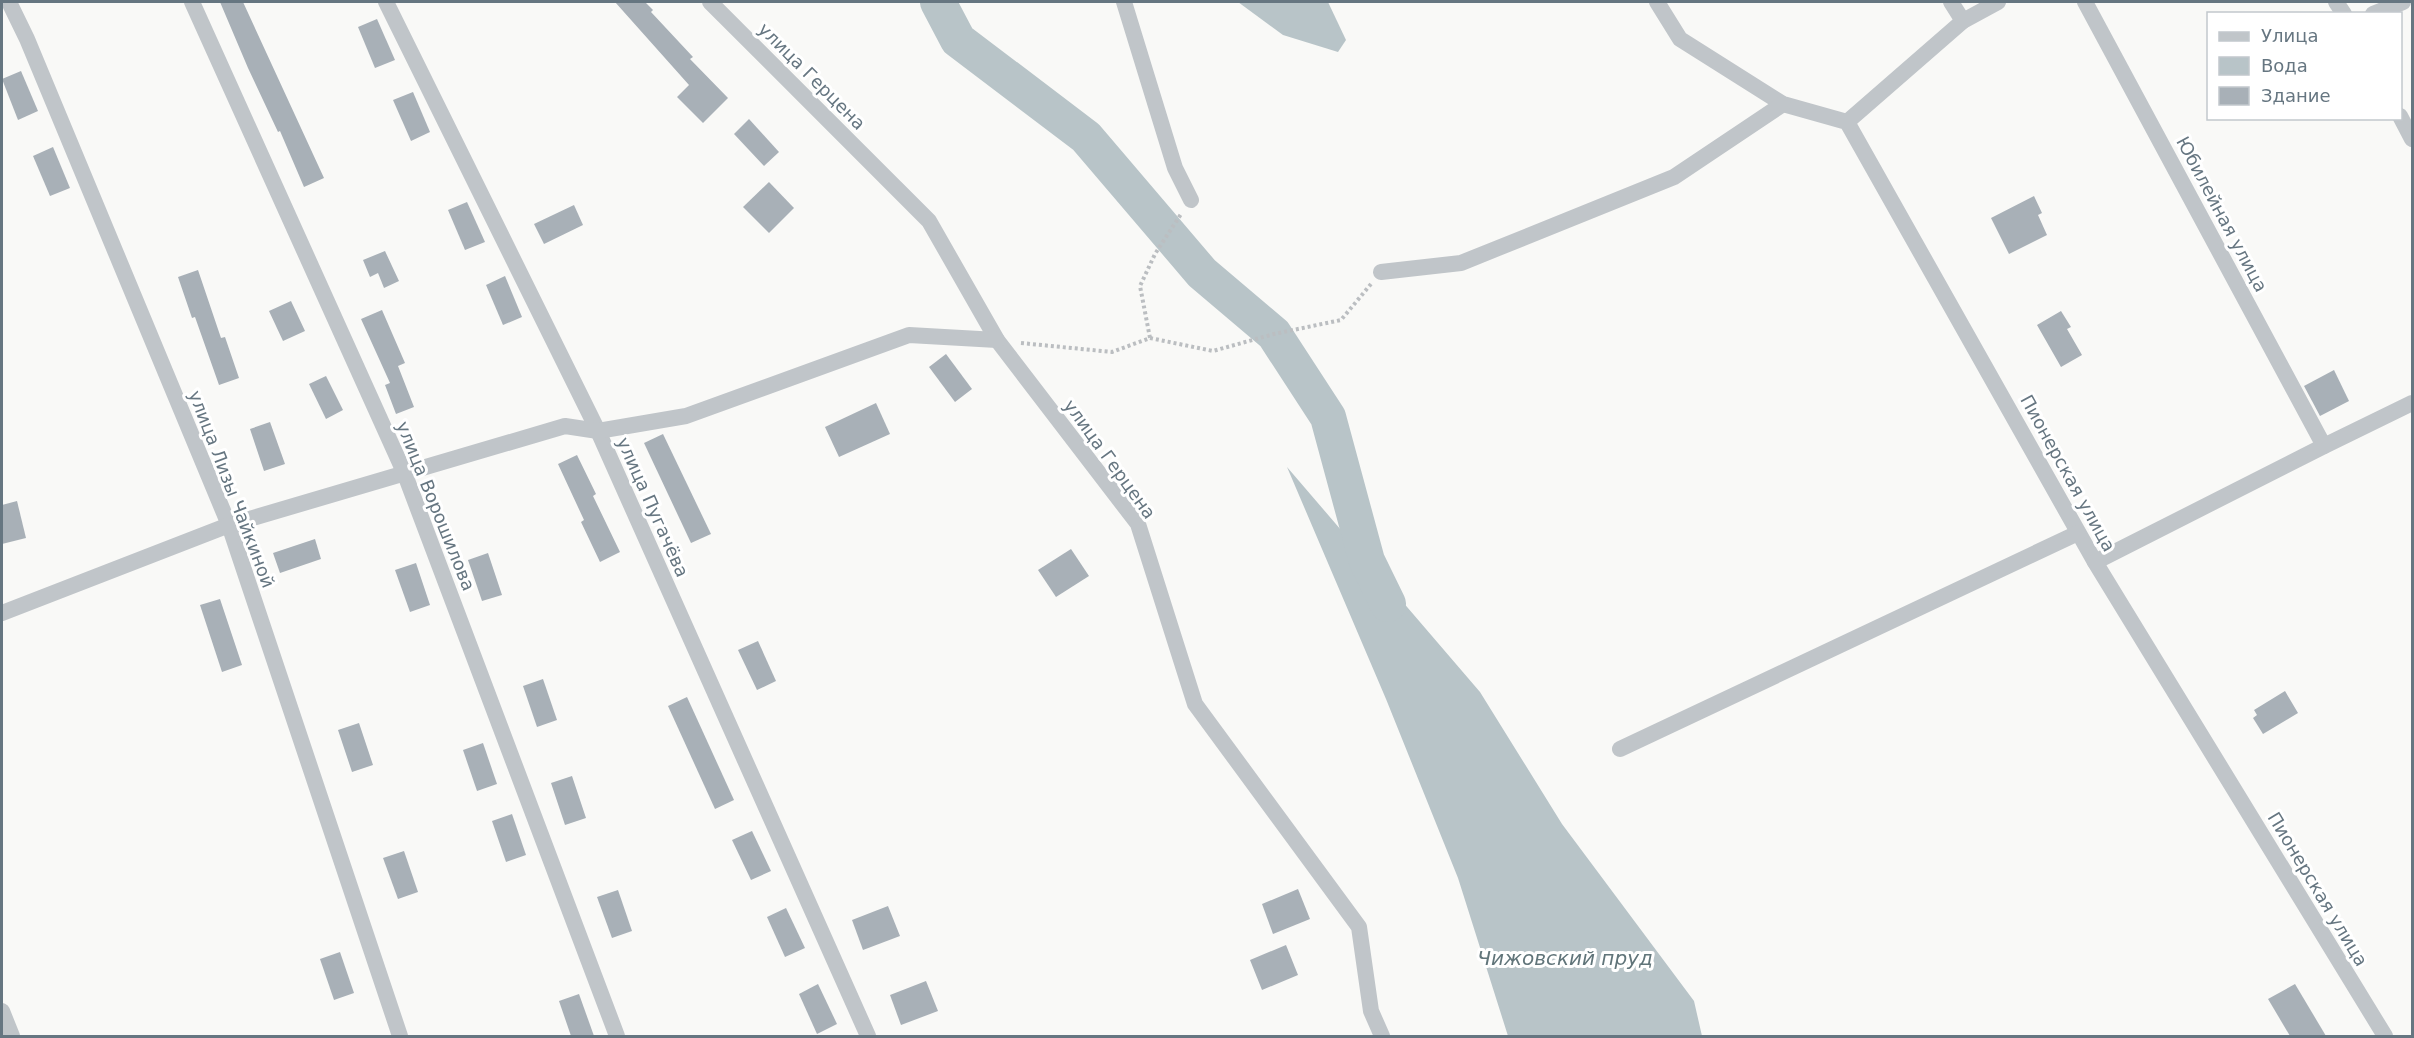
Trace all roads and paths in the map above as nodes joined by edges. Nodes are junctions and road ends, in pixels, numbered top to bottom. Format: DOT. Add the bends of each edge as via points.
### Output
graph roads {
  1 [pos="9,2"];
  2 [pos="192,2"];
  3 [pos="386,2"];
  4 [pos="710,2"];
  5 [pos="1124,2"];
  6 [pos="1657,2"];
  7 [pos="1951,2"];
  8 [pos="1998,2"];
  9 [pos="2085,2"];
  10 [pos="2403,2"];
  11 [pos="2378,12"];
  12 [pos="1963,21"];
  13 [pos="1783,104"];
  14 [pos="2402,120"];
  15 [pos="1847,122"];
  16 [pos="2412,139"];
  17 [pos="1191,200"];
  18 [pos="1381,272"];
  19 [pos="1150,338"];
  20 [pos="997,340"];
  21 [pos="2412,403"];
  22 [pos="598,431"];
  23 [pos="2324,446"];
  24 [pos="404,472"];
  25 [pos="229,525"];
  26 [pos="2078,533"];
  27 [pos="2095,562"];
  28 [pos="2,613"];
  29 [pos="1620,749"];
  30 [pos="2,1011"];
  31 [pos="12,1036"];
  32 [pos="400,1036"];
  33 [pos="617,1036"];
  34 [pos="868,1036"];
  35 [pos="1382,1036"];
  36 [pos="2385,1036"];
  1 -- 25 [label="street, улица Лизы Чайкиной"];
  2 -- 24 [label="street, улица Ворошилова"];
  3 -- 22 [label="street, улица Пугачёва"];
  4 -- 20 [label="street, улица Герцена" via="928,221"];
  5 -- 17 [label="street" via="1175,168"];
  6 -- 13 [label="street" via="1680,39"];
  7 -- 12 [label="street"];
  8 -- 12 [label="street"];
  9 -- 23 [label="street, Юбилейная улица"];
  10 -- 11 [label="street"];
  12 -- 15 [label="street"];
  13 -- 15 [label="street"];
  13 -- 18 [label="street" via="1674,177 1461,263"];
  14 -- 16 [label="street"];
  15 -- 26 [label="street, Пионерская улица"];
  17 -- 19 [label="path" via="1155,254 1140,286"];
  18 -- 19 [label="path" via="1341,320 1213,351"];
  19 -- 20 [label="path" via="1112,352"];
  20 -- 22 [label="street" via="909,335 686,416"];
  20 -- 35 [label="street, улица Герцена" via="1138,524 1195,704 1359,927 1371,1011"];
  21 -- 23 [label="street"];
  22 -- 24 [label="street" via="565,426"];
  22 -- 34 [label="street, улица Пугачёва"];
  23 -- 27 [label="street"];
  24 -- 25 [label="street"];
  24 -- 33 [label="street, улица Ворошилова"];
  25 -- 28 [label="street"];
  25 -- 32 [label="street, улица Лизы Чайкиной"];
  26 -- 27 [label="street, Пионерская улица"];
  26 -- 29 [label="street"];
  27 -- 36 [label="street, Пионерская улица"];
  30 -- 31 [label="street"];
}
